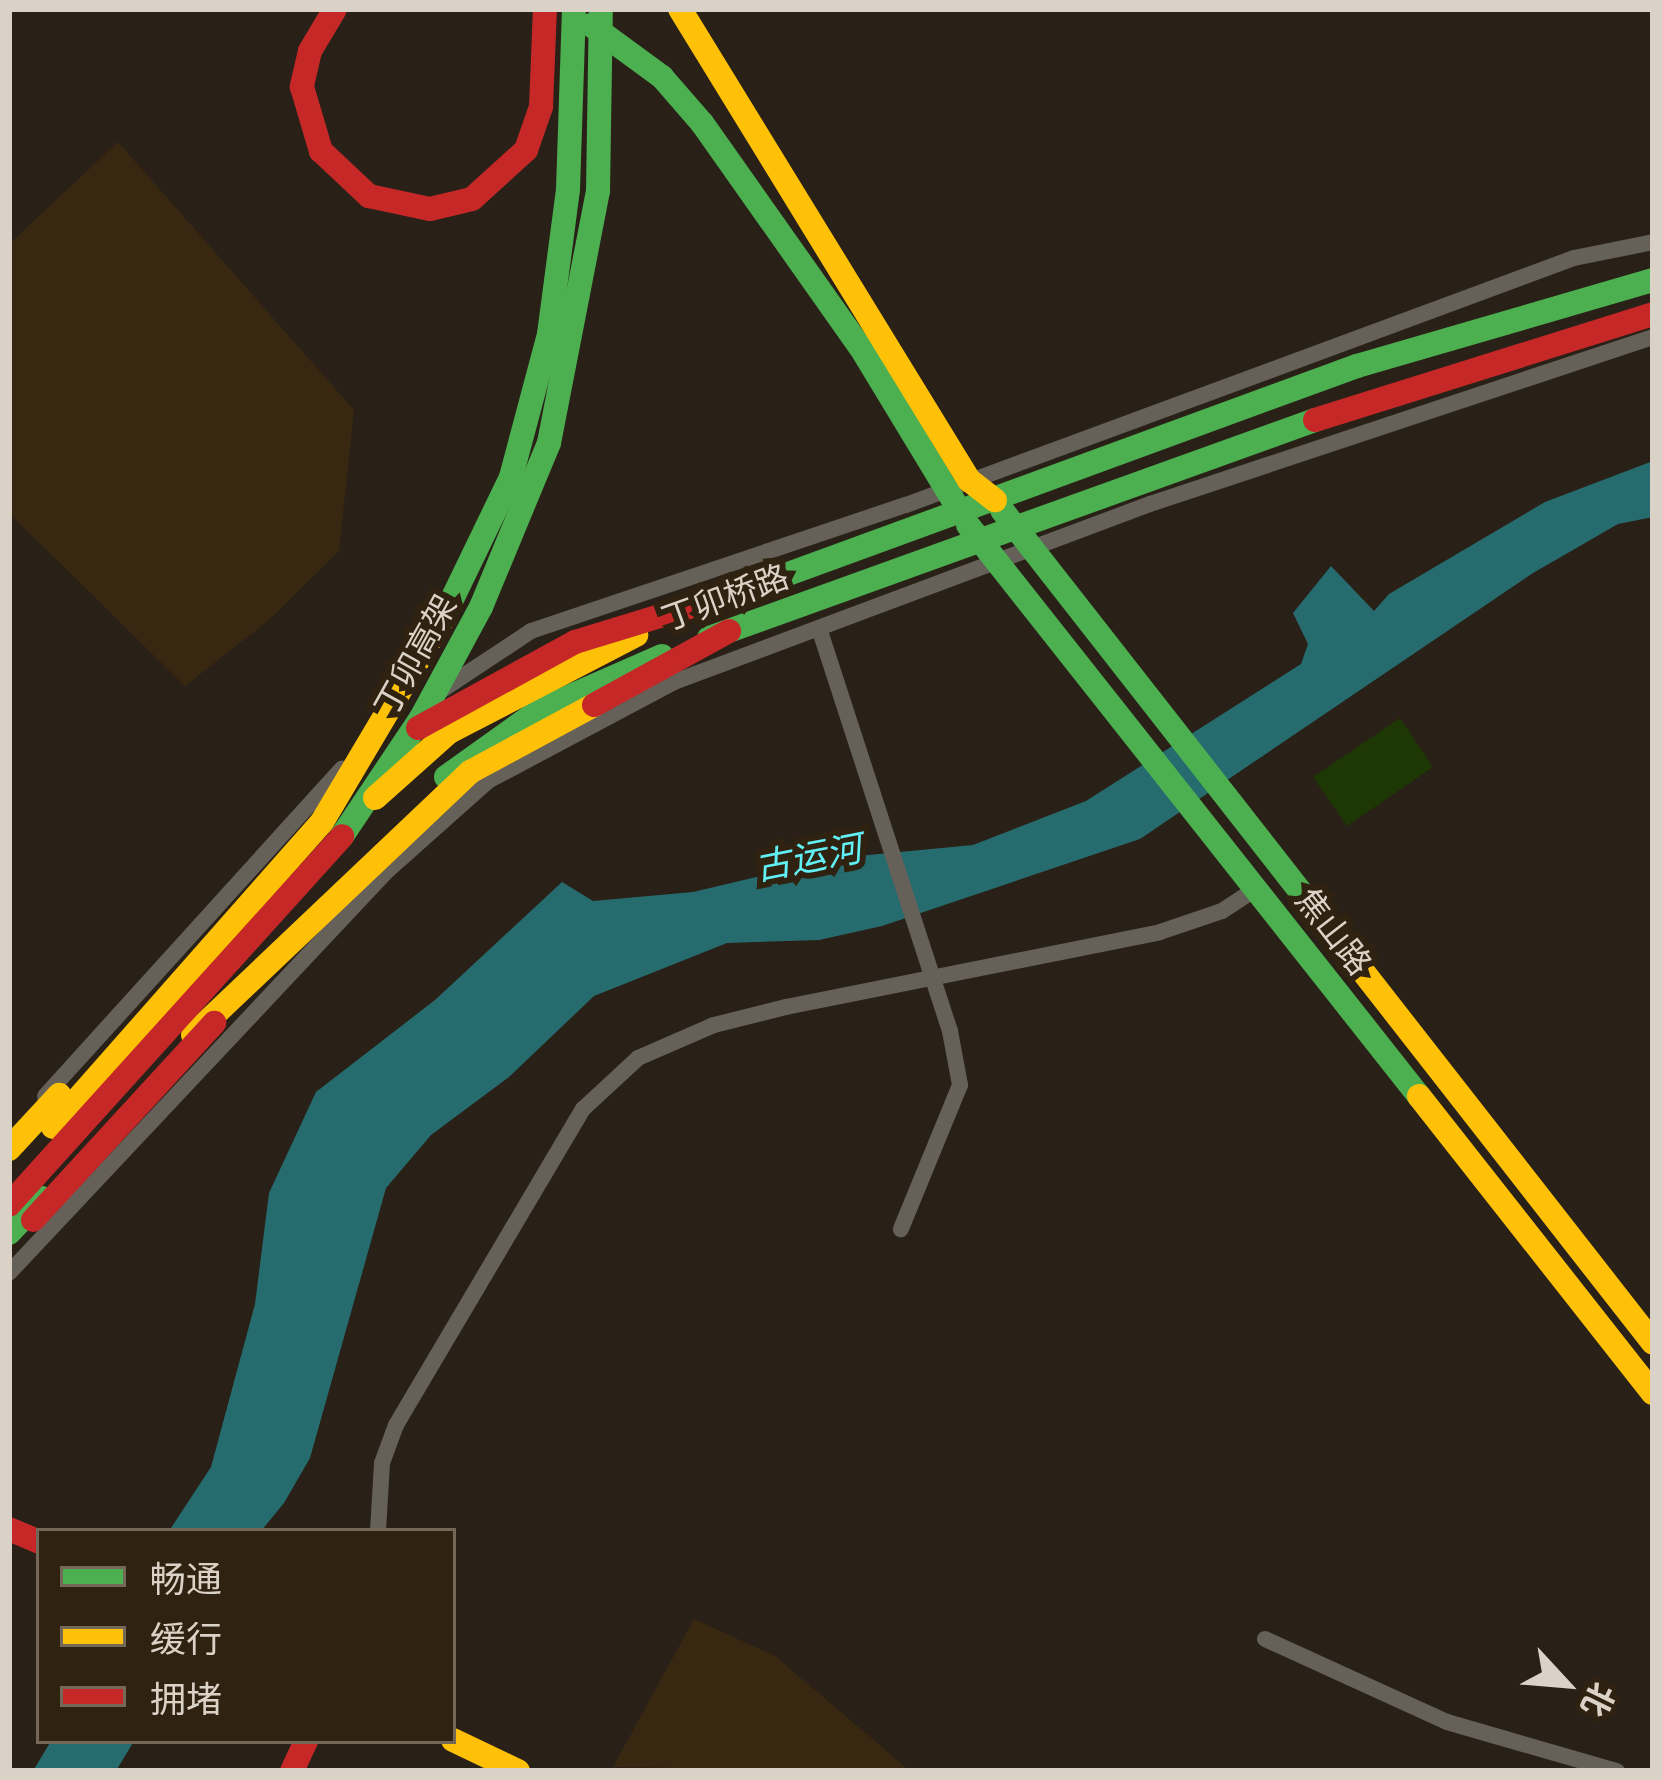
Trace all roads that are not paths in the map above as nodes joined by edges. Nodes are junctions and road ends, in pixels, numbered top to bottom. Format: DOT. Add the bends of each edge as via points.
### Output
graph roads {
  1 [pos="335,9"];
  2 [pos="545,9"];
  3 [pos="569,9"];
  4 [pos="601,9"];
  5 [pos="680,9"];
  6 [pos="1653,242"];
  7 [pos="1653,280"];
  8 [pos="1653,314"];
  9 [pos="1653,337"];
  10 [pos="957,484"];
  11 [pos="995,500"];
  12 [pos="961,513"];
  13 [pos="1011,524"];
  14 [pos="976,538"];
  15 [pos="1030,549"];
  16 [pos="994,562"];
  17 [pos="719,598"];
  18 [pos="819,628"];
  19 [pos="729,631"];
  20 [pos="1257,888"];
  21 [pos="256,920"];
  22 [pos="930,978"];
  23 [pos="9,1136"];
  24 [pos="9,1149"];
  25 [pos="9,1160"];
  26 [pos="9,1176"];
  27 [pos="9,1205"];
  28 [pos="901,1228"];
  29 [pos="9,1233"];
  30 [pos="9,1244"];
  31 [pos="9,1273"];
  32 [pos="1653,1343"];
  33 [pos="1653,1394"];
  34 [pos="378,1528"];
  35 [pos="1264,1639"];
  36 [pos="456,1741"];
  37 [pos="518,1771"];
  38 [pos="1617,1771"];
  1 -- 2 [label="main road" via="310,51 302,87 321,151 369,196 430,209 472,200 526,150 541,107"];
  3 -- 10 [label="main road" via="662,77 702,122"];
  3 -- 21 [label="main road, 丁卯高架" via="560,265 511,477 392,713"];
  4 -- 21 [label="main road, 丁卯高架" via="598,191 587,273 530,499 421,718 331,852"];
  5 -- 10 [label="main road"];
  6 -- 10 [label="street" via="1552,266"];
  7 -- 11 [label="main road, 丁卯桥路" via="1358,366"];
  8 -- 13 [label="main road, 丁卯桥路"];
  9 -- 15 [label="street" via="1505,380"];
  10 -- 11 [label="main road, 焦山路"];
  10 -- 12 [label="main road, 焦山路"];
  10 -- 23 [label="street" via="531,632 377,734 268,842"];
  11 -- 12 [label="main road, 丁卯桥路"];
  11 -- 13 [label="main road, 焦山路"];
  12 -- 14 [label="main road, 焦山路"];
  12 -- 17 [label="main road, 丁卯桥路"];
  13 -- 14 [label="main road, 丁卯桥路"];
  13 -- 15 [label="main road, 焦山路"];
  14 -- 16 [label="main road, 焦山路"];
  14 -- 19 [label="main road, 丁卯桥路"];
  15 -- 16 [label="street"];
  15 -- 32 [label="main road, 焦山路"];
  16 -- 18 [label="street"];
  16 -- 20 [label="main road, 焦山路"];
  17 -- 24 [label="main road" via="575,642 484,688 330,791"];
  17 -- 25 [label="main road, 丁卯桥路" via="511,694 448,732"];
  18 -- 22 [label="street"];
  18 -- 31 [label="street" via="674,682 488,781 386,871"];
  19 -- 29 [label="main road" via="542,727 407,824 200,1028"];
  19 -- 30 [label="main road, 丁卯桥路" via="624,670 479,747 379,840"];
  20 -- 22 [label="street" via="1222,911 1160,932"];
  20 -- 33 [label="main road, 焦山路"];
  21 -- 26 [label="main road, 丁卯高架"];
  21 -- 27 [label="main road, 丁卯高架"];
  22 -- 28 [label="street" via="960,1084"];
  22 -- 34 [label="street" via="714,1025 638,1058 583,1109 396,1425 382,1463"];
  35 -- 38 [label="street" via="1448,1722"];
  36 -- 37 [label="main road"];
}
